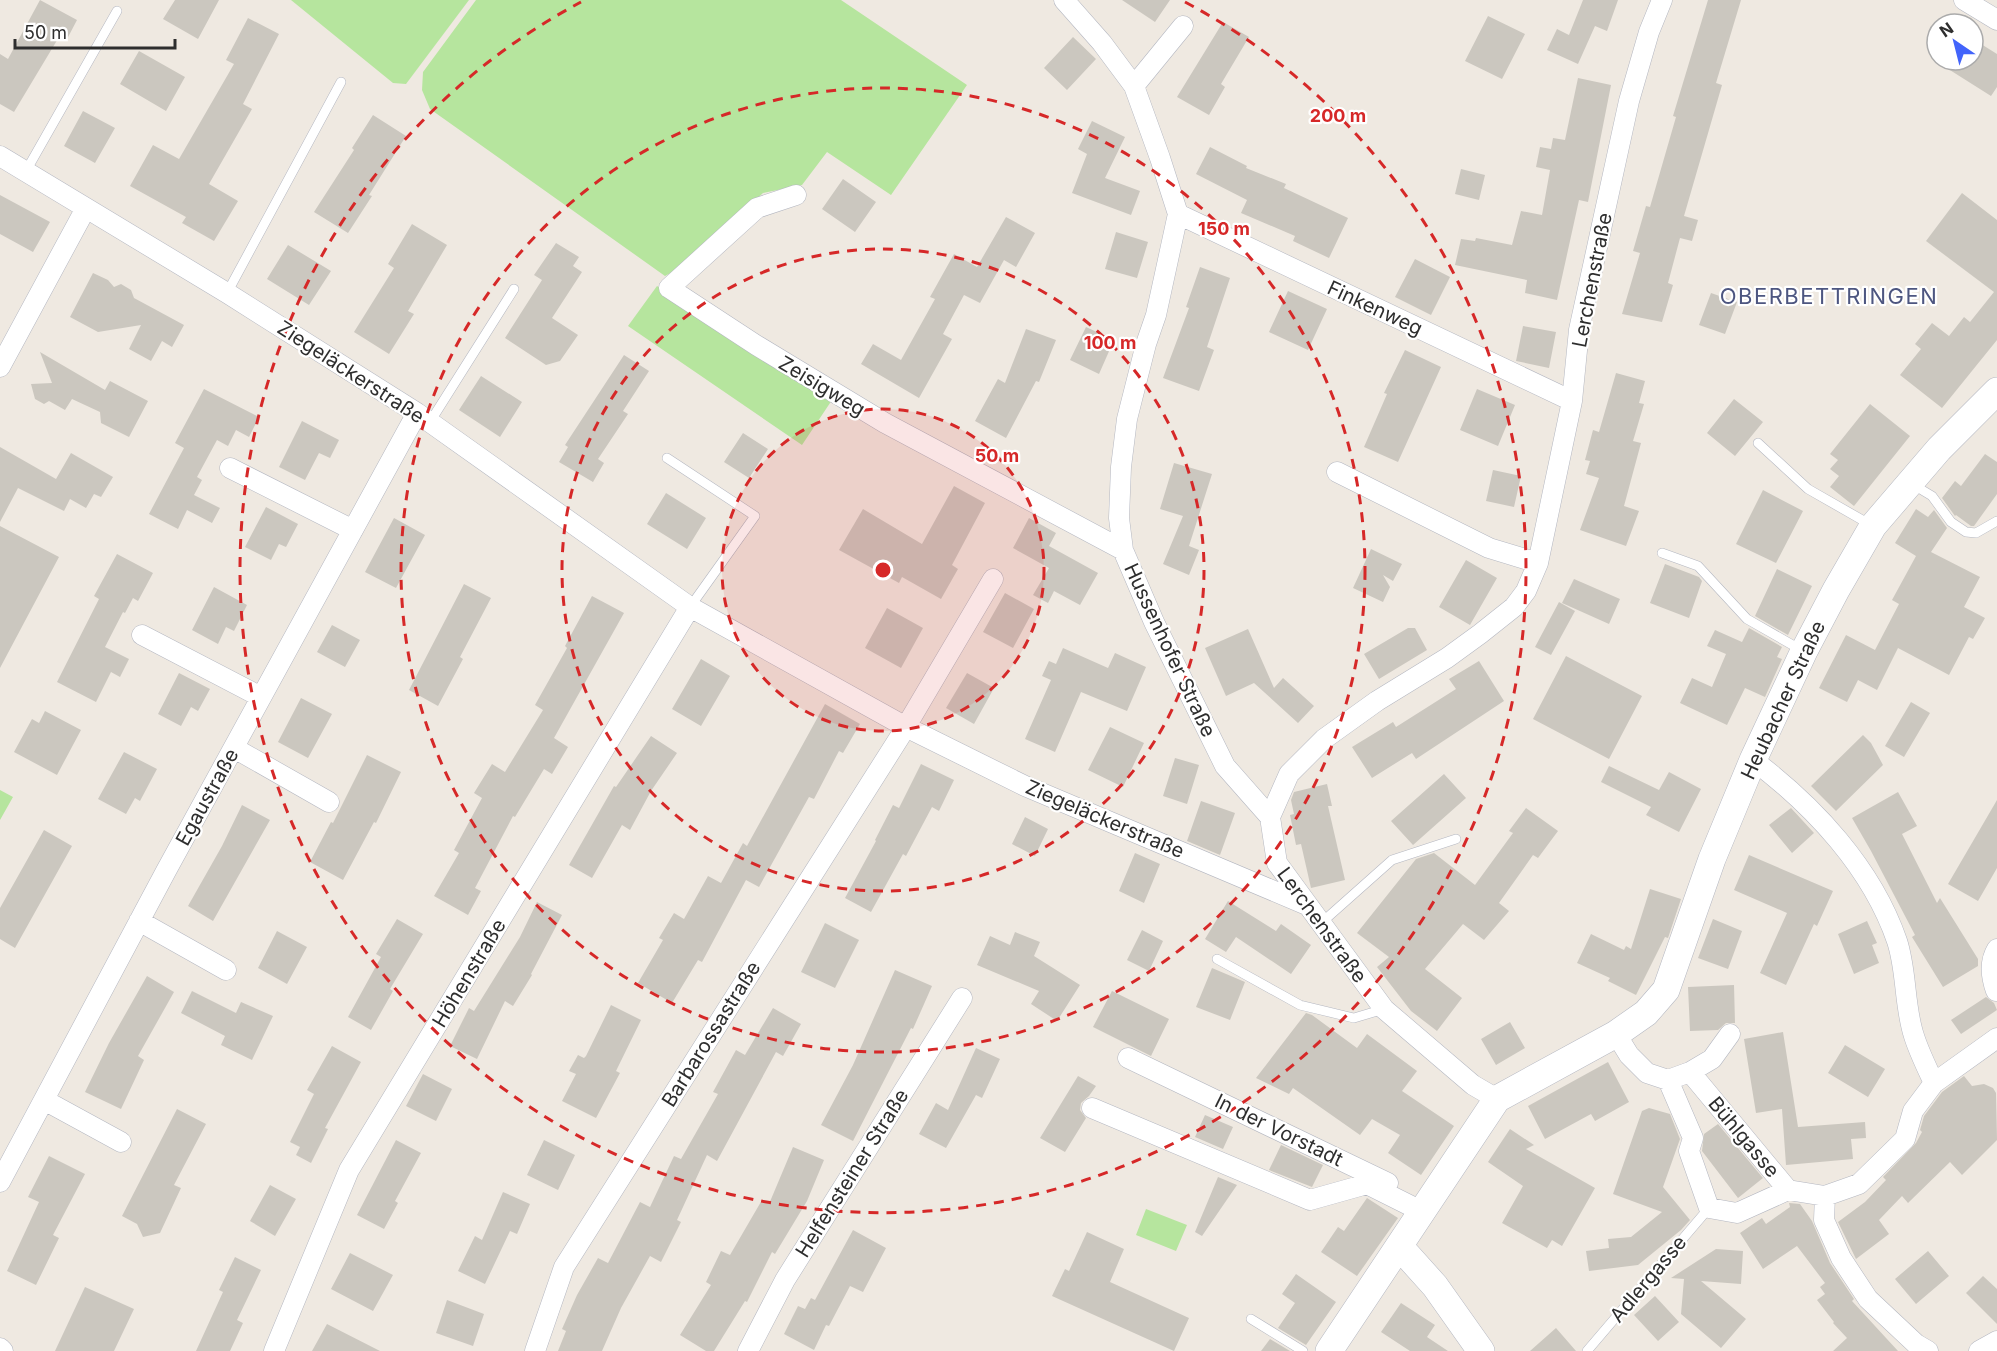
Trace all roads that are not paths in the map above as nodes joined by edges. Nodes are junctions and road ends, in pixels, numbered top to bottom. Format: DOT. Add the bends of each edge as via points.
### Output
graph roads {
  1 [pos="1064,0"];
  2 [pos="1662,0"];
  3 [pos="1964,0"];
  4 [pos="117,11"];
  5 [pos="1997,20"];
  6 [pos="1183,26"];
  7 [pos="341,82"];
  8 [pos="1134,86"];
  9 [pos="0,156"];
  10 [pos="26,171"];
  11 [pos="796,195"];
  12 [pos="86,208"];
  13 [pos="1178,214"];
  14 [pos="514,289"];
  15 [pos="227,293"];
  16 [pos="0,367"];
  17 [pos="1997,391"];
  18 [pos="1572,401"];
  19 [pos="423,418"];
  20 [pos="1758,443"];
  21 [pos="667,458"];
  22 [pos="230,468"];
  23 [pos="1337,472"];
  24 [pos="1910,483"];
  25 [pos="1997,521"];
  26 [pos="1873,526"];
  27 [pos="353,530"];
  28 [pos="1123,550"];
  29 [pos="1662,553"];
  30 [pos="1538,563"];
  31 [pos="993,579"];
  32 [pos="690,607"];
  33 [pos="142,635"];
  34 [pos="1804,651"];
  35 [pos="261,697"];
  36 [pos="906,727"];
  37 [pos="234,747"];
  38 [pos="1754,760"];
  39 [pos="329,802"];
  40 [pos="1270,817"];
  41 [pos="1456,839"];
  42 [pos="1307,905"];
  43 [pos="139,921"];
  44 [pos="1320,924"];
  45 [pos="1997,949"];
  46 [pos="1217,959"];
  47 [pos="226,970"];
  48 [pos="1996,991"];
  49 [pos="962,998"];
  50 [pos="1384,1009"];
  51 [pos="1616,1034"];
  52 [pos="1730,1034"];
  53 [pos="1997,1038"];
  54 [pos="1128,1058"];
  55 [pos="1690,1072"];
  56 [pos="1668,1080"];
  57 [pos="1934,1083"];
  58 [pos="1497,1099"];
  59 [pos="44,1100"];
  60 [pos="1092,1108"];
  61 [pos="121,1142"];
  62 [pos="0,1182"];
  63 [pos="1788,1190"];
  64 [pos="1825,1196"];
  65 [pos="1426,1207"];
  66 [pos="1709,1208"];
  67 [pos="1400,1247"];
  68 [pos="1251,1319"];
  69 [pos="1997,1341"];
  70 [pos="273,1351"];
  71 [pos="535,1351"];
  72 [pos="748,1351"];
  73 [pos="1303,1351"];
  74 [pos="1329,1351"];
  75 [pos="1481,1351"];
  76 [pos="1587,1351"];
  77 [pos="1928,1351"];
  78 [pos="1979,1351"];
  1 -- 8 [label="street"];
  2 -- 18 [label="street, Lerchenstraße" via="1629,101 1579,330"];
  3 -- 5 [label="street"];
  4 -- 10 [label="lane"];
  6 -- 8 [label="street"];
  7 -- 15 [label="lane"];
  8 -- 13 [label="street"];
  9 -- 10 [label="street, Ziegeläckerstraße"];
  10 -- 12 [label="street, Ziegeläckerstraße"];
  11 -- 28 [label="street, Zeisigweg" via="758,208 669,288 885,423"];
  12 -- 15 [label="street, Ziegeläckerstraße"];
  12 -- 16 [label="street"];
  13 -- 18 [label="street, Finkenweg"];
  13 -- 28 [label="street, Hussenhofer Straße" via="1156,315 1127,419 1119,508"];
  14 -- 19 [label="lane"];
  15 -- 19 [label="street, Ziegeläckerstraße"];
  17 -- 24 [label="street, Heubacher Straße"];
  18 -- 30 [label="street, Lerchenstraße"];
  19 -- 27 [label="street, Egaustraße"];
  19 -- 32 [label="street, Ziegeläckerstraße"];
  20 -- 26 [label="lane" via="1808,489"];
  21 -- 32 [label="lane" via="754,516"];
  22 -- 27 [label="street"];
  23 -- 30 [label="street" via="1490,549"];
  24 -- 25 [label="lane" via="1932,496 1951,522 1966,532 1976,533"];
  24 -- 26 [label="street, Heubacher Straße"];
  26 -- 34 [label="street, Heubacher Straße"];
  27 -- 35 [label="street, Egaustraße"];
  28 -- 40 [label="street, Hussenhofer Straße" via="1225,766"];
  29 -- 34 [label="lane" via="1698,566 1747,619"];
  30 -- 40 [label="street, Lerchenstraße" via="1527,591 1514,607 1447,658 1324,739 1289,774"];
  31 -- 36 [label="street"];
  32 -- 36 [label="street, Ziegeläckerstraße"];
  32 -- 70 [label="street, Höhenstraße" via="349,1170"];
  33 -- 35 [label="street"];
  34 -- 38 [label="street, Heubacher Straße"];
  35 -- 37 [label="street, Egaustraße"];
  36 -- 42 [label="street, Ziegeläckerstraße" via="1025,786"];
  36 -- 71 [label="street, Barbarossastraße" via="564,1267"];
  37 -- 39 [label="street"];
  37 -- 43 [label="street, Egaustraße"];
  38 -- 51 [label="street, Heubacher Straße" via="1712,860 1666,990 1646,1013"];
  38 -- 57 [label="street" via="1821,820 1854,860 1882,905 1898,943 1913,1036"];
  40 -- 42 [label="street, Lerchenstraße" via="1277,863"];
  41 -- 44 [label="lane" via="1392,860"];
  42 -- 44 [label="street, Lerchenstraße"];
  43 -- 47 [label="street"];
  43 -- 59 [label="street, Egaustraße"];
  44 -- 50 [label="street, Lerchenstraße"];
  45 -- 48 [label="street" via="1991,978"];
  46 -- 50 [label="lane" via="1300,1005 1354,1018"];
  49 -- 72 [label="street, Helfensteiner Straße" via="785,1280"];
  50 -- 58 [label="street, Lerchenstraße" via="1473,1085"];
  51 -- 56 [label="street" via="1647,1073"];
  51 -- 58 [label="street"];
  52 -- 55 [label="street" via="1712,1059"];
  53 -- 57 [label="street"];
  54 -- 65 [label="street, In der Vorstadt"];
  55 -- 56 [label="street"];
  55 -- 63 [label="street, Bühlgasse"];
  56 -- 66 [label="street" via="1693,1138 1689,1151"];
  57 -- 64 [label="street" via="1913,1111 1905,1139 1859,1184"];
  58 -- 65 [label="street"];
  59 -- 61 [label="street"];
  59 -- 62 [label="street, Egaustraße"];
  60 -- 65 [label="street, In der Vorstadt" via="1310,1200 1367,1184"];
  63 -- 64 [label="street, Bühlgasse"];
  63 -- 66 [label="street" via="1737,1213"];
  64 -- 77 [label="street" via="1824,1220 1841,1258 1868,1299"];
  65 -- 67 [label="street"];
  66 -- 76 [label="lane, Adlergasse"];
  67 -- 74 [label="street"];
  67 -- 75 [label="street" via="1435,1286"];
  68 -- 73 [label="lane"];
  69 -- 78 [label="street"];
}
